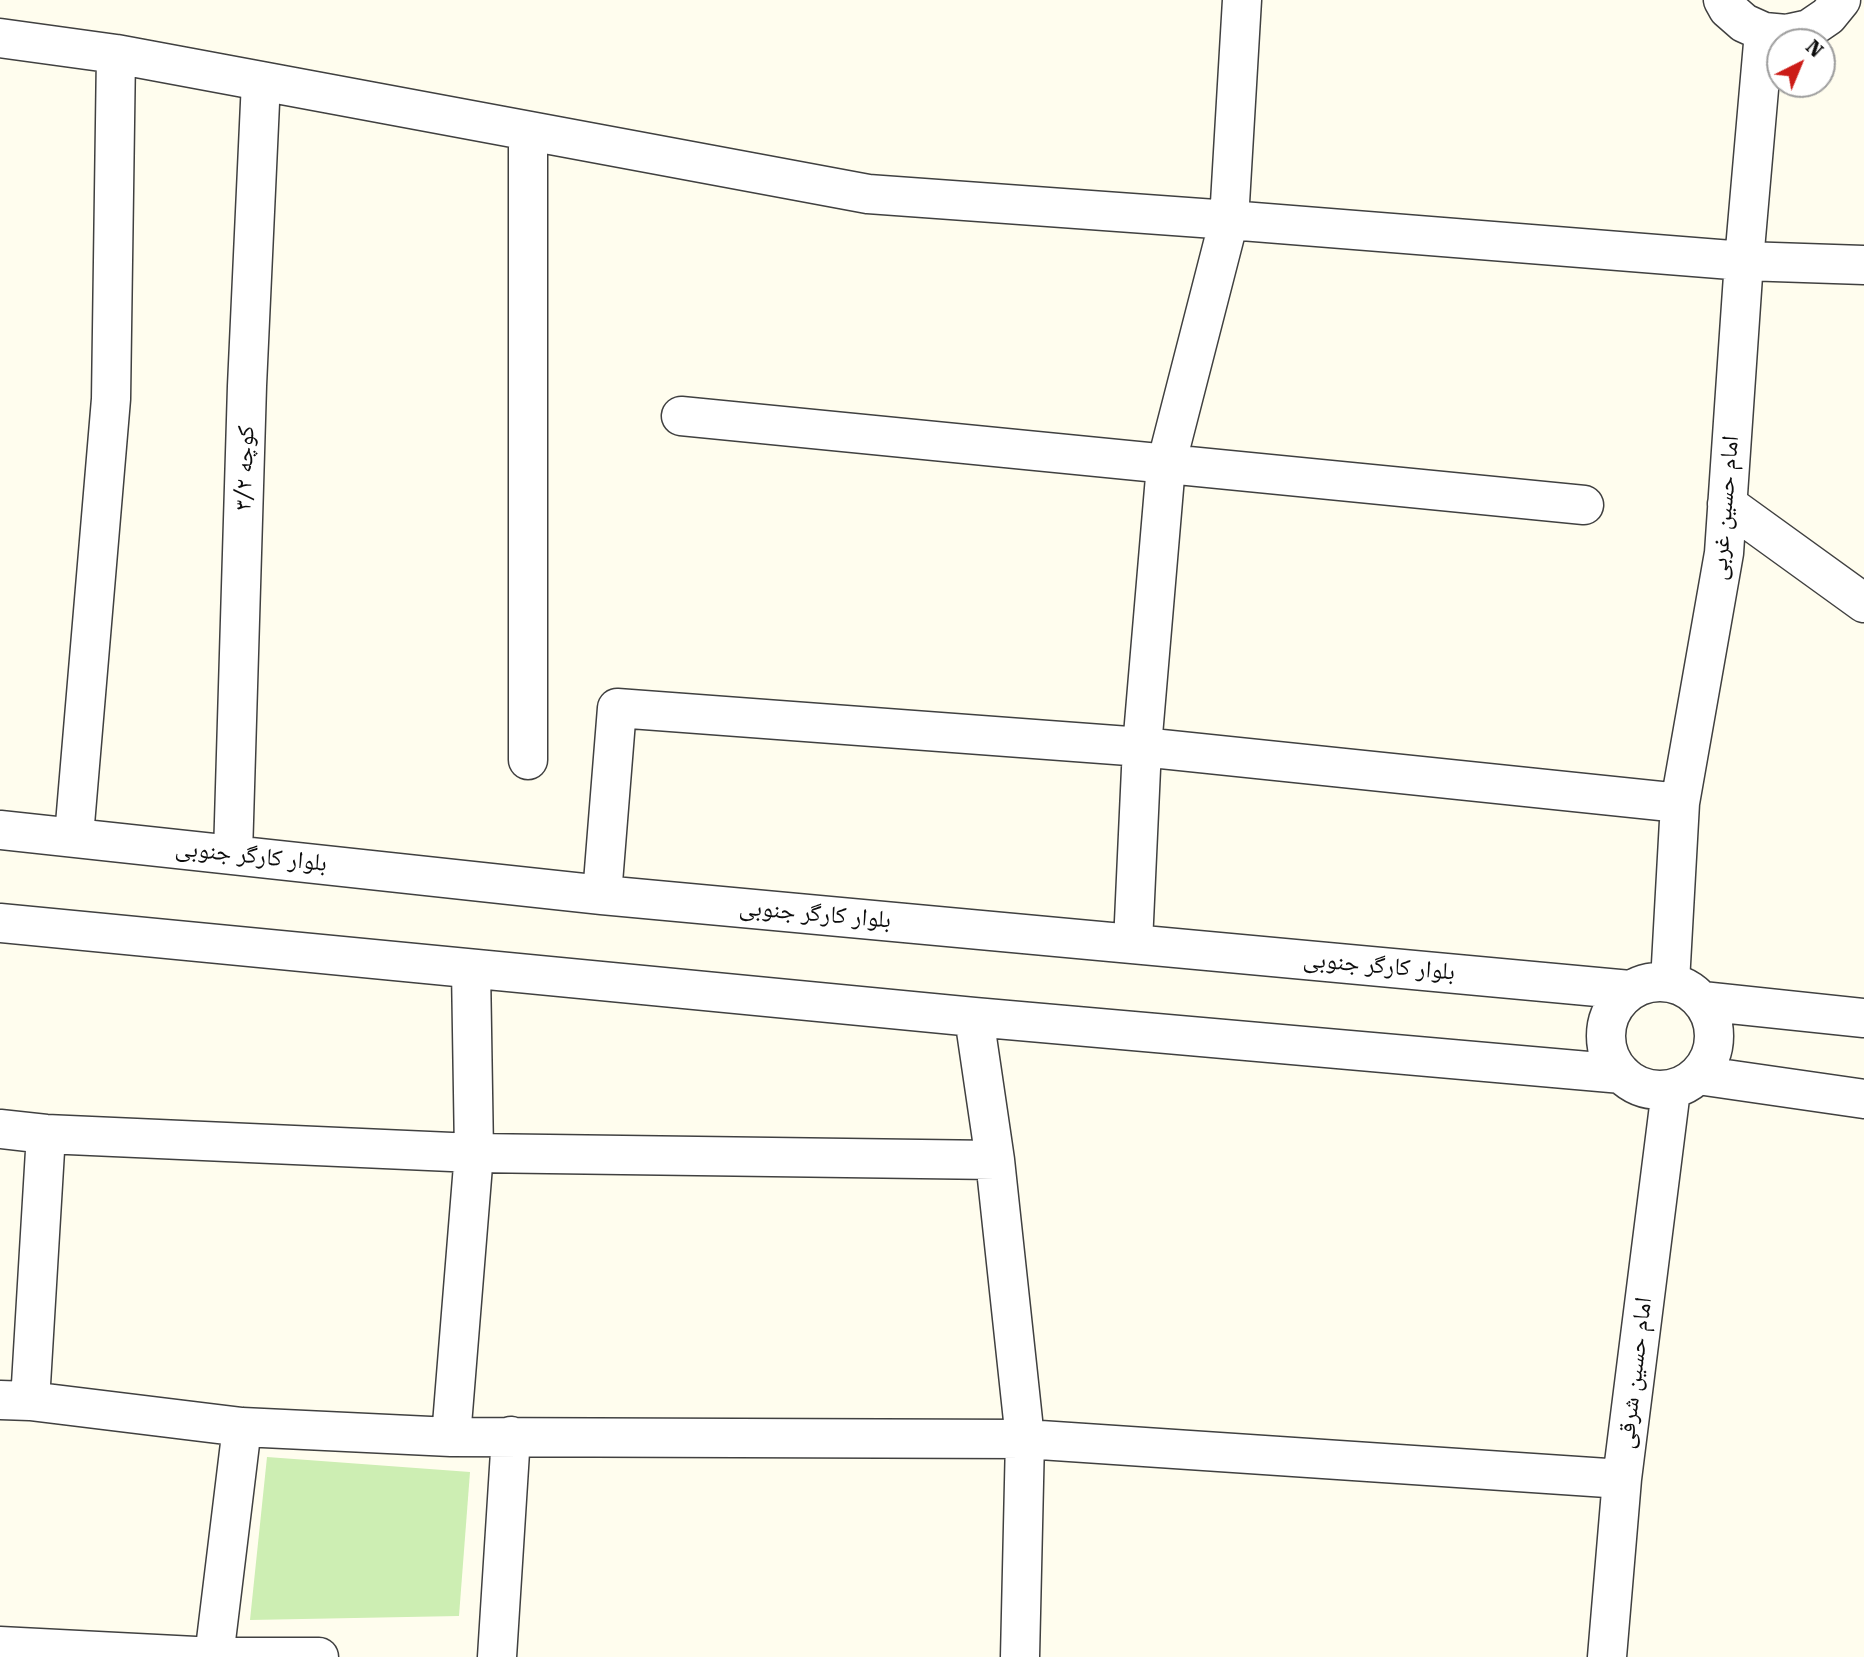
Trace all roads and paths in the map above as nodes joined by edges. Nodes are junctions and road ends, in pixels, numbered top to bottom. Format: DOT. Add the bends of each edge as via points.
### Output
graph roads {
  1 [pos="1242,0"];
  2 [pos="1723,0"];
  3 [pos="1841,0"];
  4 [pos="1764,32"];
  5 [pos="0,38"];
  6 [pos="116,54"];
  7 [pos="261,81"];
  8 [pos="528,131"];
  9 [pos="1229,220"];
  10 [pos="1744,261"];
  11 [pos="1864,265"];
  12 [pos="681,416"];
  13 [pos="1166,465"];
  14 [pos="1727,504"];
  15 [pos="1584,505"];
  16 [pos="1864,603"];
  17 [pos="1142,747"];
  18 [pos="528,760"];
  19 [pos="1679,803"];
  20 [pos="0,830"];
  21 [pos="74,836"];
  22 [pos="233,854"];
  23 [pos="602,895"];
  24 [pos="0,923"];
  25 [pos="1133,943"];
  26 [pos="471,969"];
  27 [pos="1670,982"];
  28 [pos="1630,990"];
  29 [pos="1702,1001"];
  30 [pos="974,1017"];
  31 [pos="1864,1018"];
  32 [pos="1622,1074"];
  33 [pos="1684,1082"];
  34 [pos="1864,1099"];
  35 [pos="0,1129"];
  36 [pos="47,1134"];
  37 [pos="474,1153"];
  38 [pos="995,1160"];
  39 [pos="15,1401"];
  40 [pos="242,1427"];
  41 [pos="511,1436"];
  42 [pos="451,1437"];
  43 [pos="1025,1440"];
  44 [pos="1622,1479"];
  45 [pos="0,1646"];
  46 [pos="215,1657"];
  47 [pos="319,1657"];
  48 [pos="497,1657"];
  49 [pos="1020,1657"];
  50 [pos="1607,1657"];
  1 -- 9 [label="street"];
  2 -- 4 [label="street" via="1744,23"];
  3 -- 4 [label="street" via="1809,29"];
  4 -- 10 [label="street, امام حسین غربی"];
  5 -- 6 [label="street"];
  6 -- 7 [label="street"];
  6 -- 21 [label="street" via="111,399"];
  7 -- 8 [label="street"];
  7 -- 22 [label="street, کوچه ۳/۲"];
  8 -- 9 [label="street" via="868,194"];
  8 -- 18 [label="street"];
  9 -- 10 [label="street"];
  9 -- 13 [label="street"];
  10 -- 11 [label="street"];
  10 -- 14 [label="street, امام حسین غربی"];
  12 -- 13 [label="street"];
  13 -- 15 [label="street"];
  13 -- 17 [label="street"];
  14 -- 16 [label="street"];
  14 -- 19 [label="street, امام حسین غربی" via="1724,553"];
  17 -- 19 [label="street"];
  17 -- 23 [label="street" via="617,708"];
  17 -- 25 [label="street"];
  19 -- 27 [label="street, امام حسین غربی"];
  20 -- 21 [label="street, بلوار کارگر جنوبی"];
  21 -- 22 [label="street, بلوار کارگر جنوبی"];
  22 -- 23 [label="street, بلوار کارگر جنوبی"];
  23 -- 25 [label="street, بلوار کارگر جنوبی"];
  24 -- 26 [label="street"];
  25 -- 28 [label="street, بلوار کارگر جنوبی"];
  26 -- 30 [label="street"];
  26 -- 37 [label="street"];
  27 -- 28 [label="street" via="1650,982"];
  27 -- 29 [label="street"];
  28 -- 32 [label="street" via="1610,1014 1606,1030 1606,1046"];
  29 -- 31 [label="street"];
  29 -- 33 [label="street" via="1710,1013 1715,1039 1707,1065"];
  30 -- 32 [label="street"];
  30 -- 38 [label="street"];
  32 -- 33 [label="street" via="1639,1086 1660,1090"];
  33 -- 34 [label="street"];
  33 -- 44 [label="street, امام حسین شرقی"];
  35 -- 36 [label="street"];
  36 -- 37 [label="street"];
  36 -- 39 [label="street"];
  37 -- 38 [label="street"];
  37 -- 42 [label="street"];
  38 -- 43 [label="street"];
  39 -- 40 [label="street"];
  40 -- 42 [label="street"];
  40 -- 46 [label="street"];
  41 -- 42 [label="street"];
  41 -- 43 [label="street"];
  41 -- 48 [label="street"];
  43 -- 44 [label="street"];
  43 -- 49 [label="street"];
  44 -- 50 [label="street, امام حسین شرقی"];
  45 -- 46 [label="street"];
  46 -- 47 [label="street"];
}
